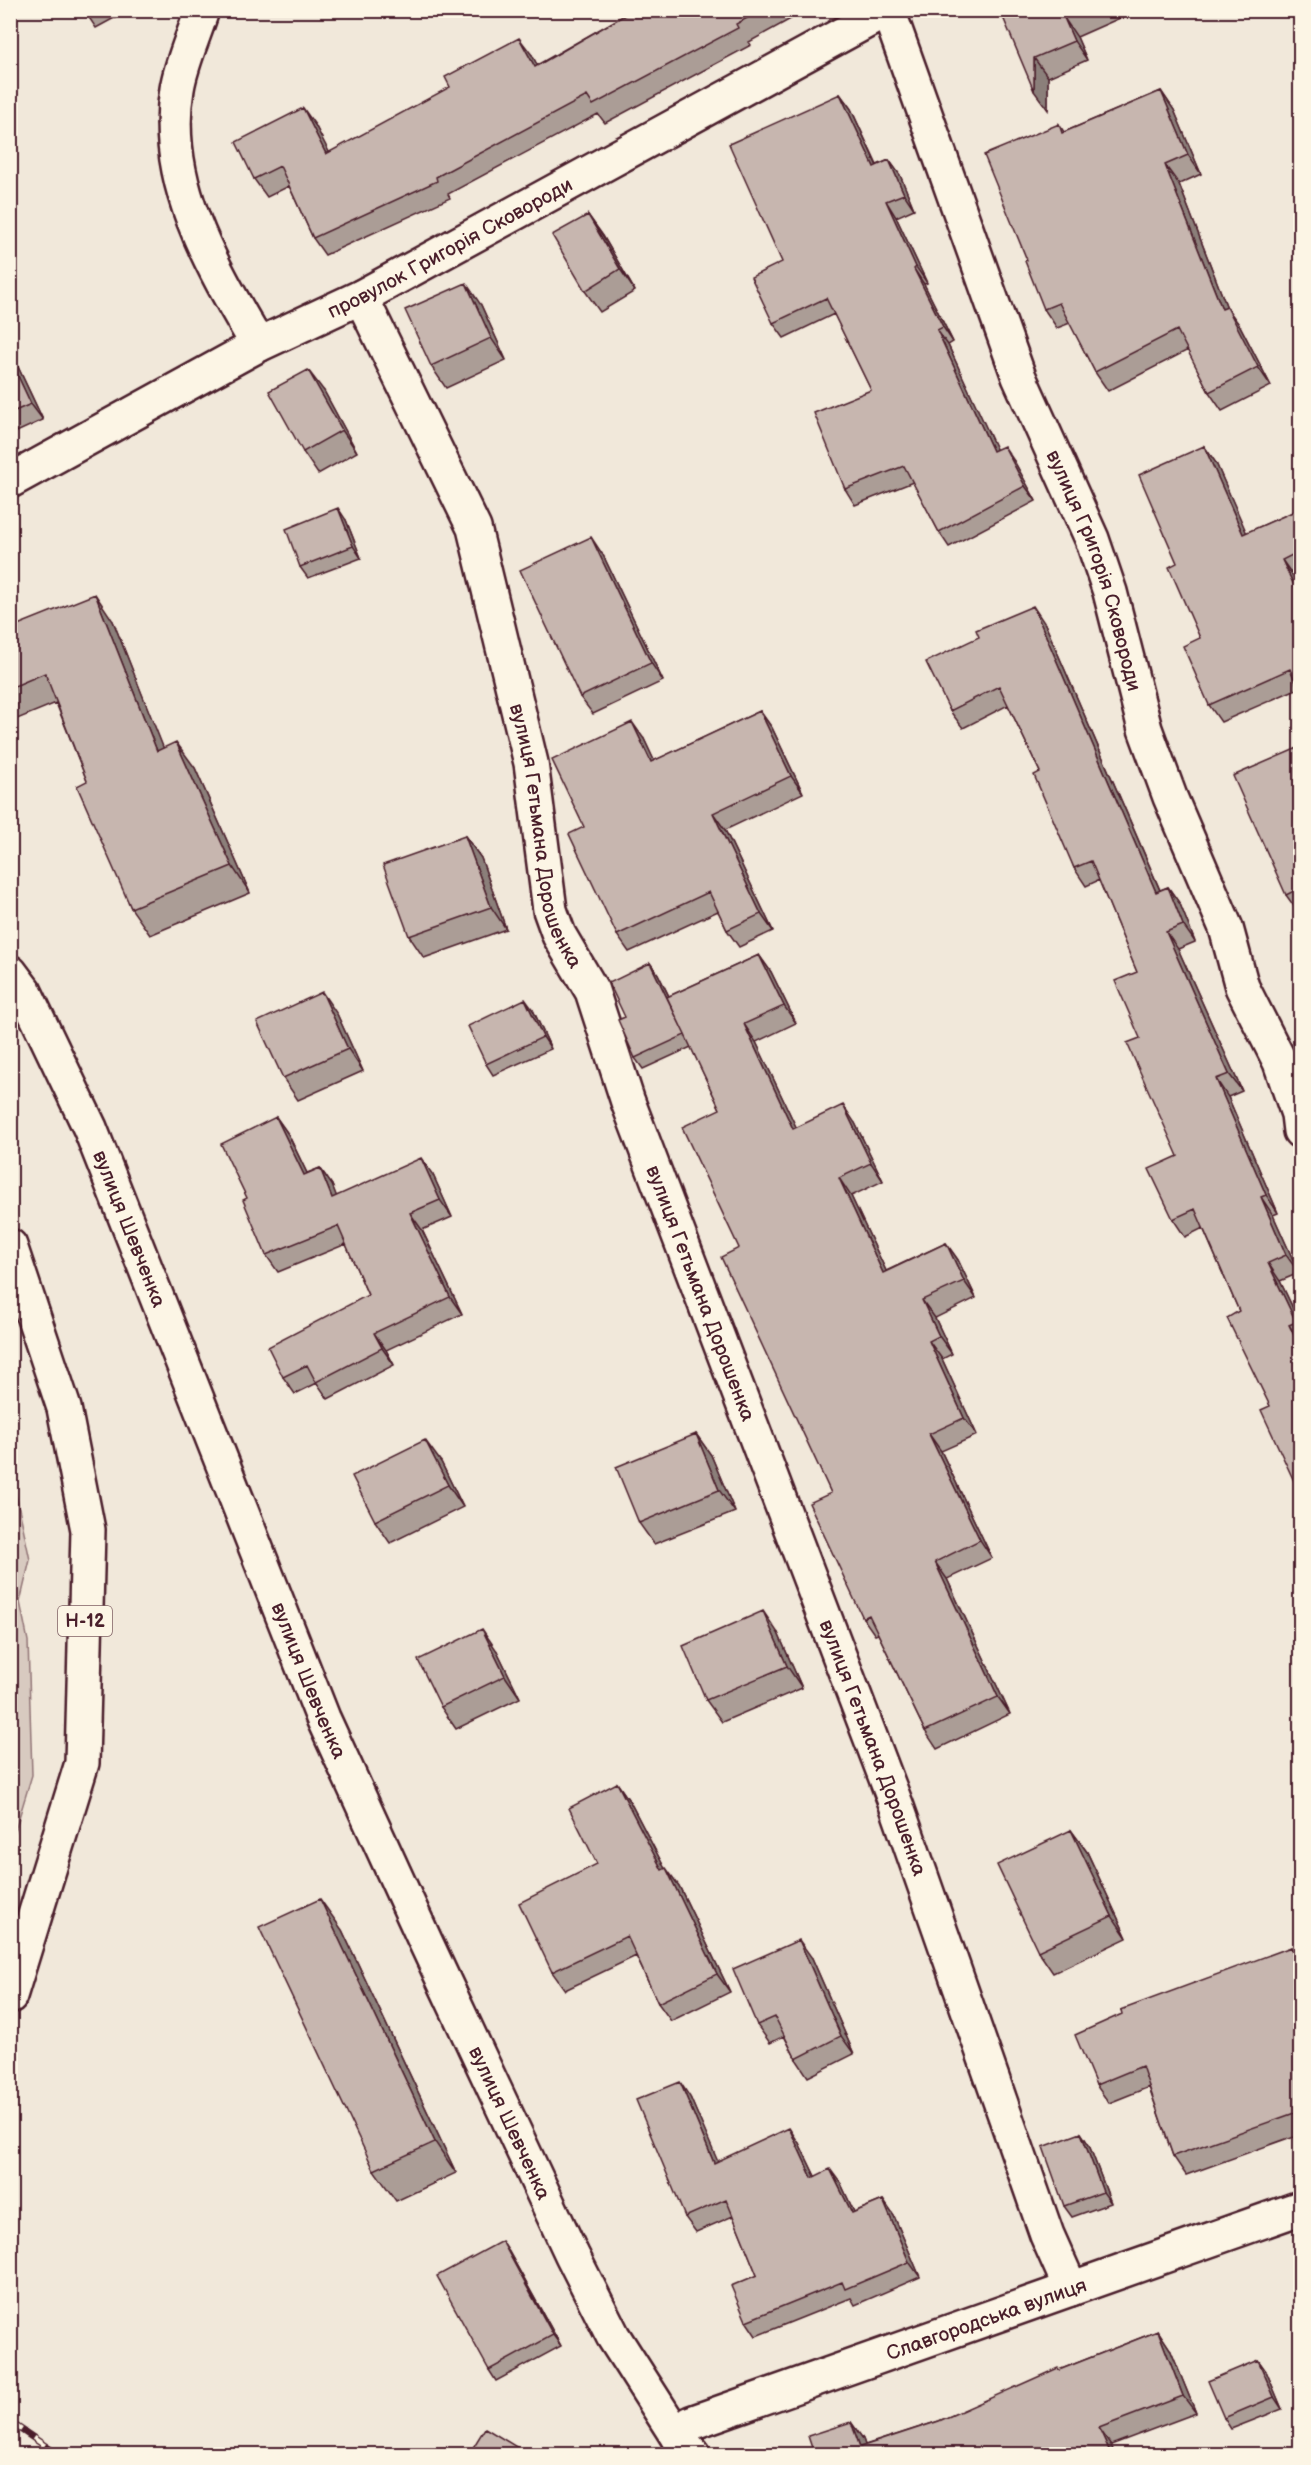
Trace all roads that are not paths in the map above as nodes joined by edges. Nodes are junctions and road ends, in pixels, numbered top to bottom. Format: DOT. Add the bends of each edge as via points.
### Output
graph roads {
  1 [pos="202,10"];
  2 [pos="887,10"];
  3 [pos="361,297"];
  4 [pos="258,345"];
  5 [pos="10,481"];
  6 [pos="10,972"];
  7 [pos="1300,1131"];
  8 [pos="10,1246"];
  9 [pos="10,1996"];
  10 [pos="1300,2208"];
  11 [pos="1071,2289"];
  12 [pos="686,2446"];
  1 -- 4 [label="street" via="177,88 177,169 213,269"];
  2 -- 3 [label="street, провулок Григорія Сковороди"];
  2 -- 7 [label="street, вулиця Григорія Сковороди" via="1019,376 1092,539 1110,592 1145,729 1226,928 1242,987 1280,1062"];
  3 -- 4 [label="street, провулок Григорія Сковороди"];
  3 -- 11 [label="street, вулиця Гетьмана Дорошенка" via="474,528 531,763 550,910 559,935 592,991 628,1102 897,1807 1047,2235"];
  4 -- 5 [label="street, провулок Григорія Сковороди"];
  6 -- 12 [label="street, вулиця Шевченка" via="26,992 90,1128 323,1718 572,2255 613,2336"];
  8 -- 9 [label="street, Н-12" via="64,1408 88,1530 82,1763"];
  10 -- 11 [label="street, Славгородська вулиця"];
  11 -- 12 [label="street, Славгородська вулиця" via="691,2423"];
}
